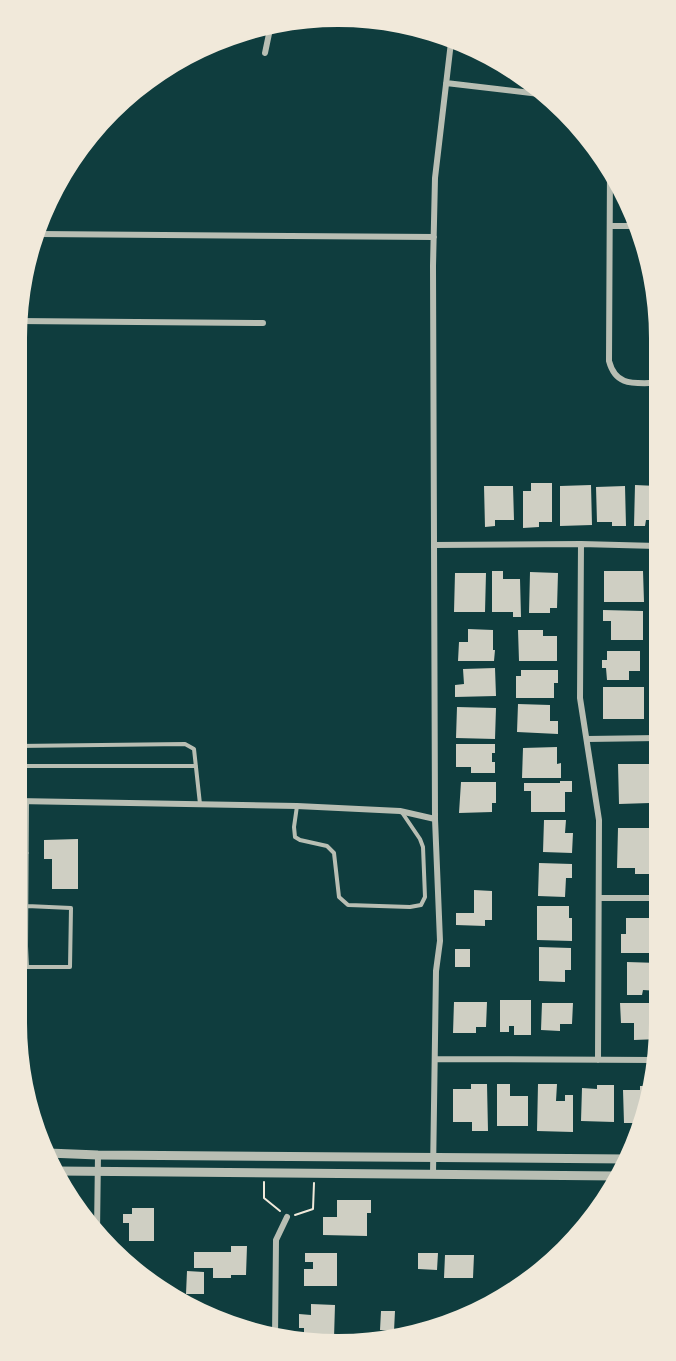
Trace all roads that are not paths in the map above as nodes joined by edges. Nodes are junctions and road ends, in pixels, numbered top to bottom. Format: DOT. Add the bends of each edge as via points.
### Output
graph roads {
  1 [pos="269,35"];
  2 [pos="450,48"];
  3 [pos="265,53"];
  4 [pos="446,83"];
  5 [pos="529,93"];
  6 [pos="610,188"];
  7 [pos="610,226"];
  8 [pos="628,226"];
  9 [pos="45,234"];
  10 [pos="434,237"];
  11 [pos="28,321"];
  12 [pos="263,323"];
  13 [pos="649,384"];
  14 [pos="582,544"];
  15 [pos="434,545"];
  16 [pos="649,546"];
  17 [pos="649,738"];
  18 [pos="587,739"];
  19 [pos="27,746"];
  20 [pos="27,766"];
  21 [pos="196,766"];
  22 [pos="27,801"];
  23 [pos="200,805"];
  24 [pos="297,806"];
  25 [pos="400,811"];
  26 [pos="435,819"];
  27 [pos="27,853"];
  28 [pos="599,898"];
  29 [pos="649,898"];
  30 [pos="27,906"];
  31 [pos="27,946"];
  32 [pos="435,1059"];
  33 [pos="598,1060"];
  34 [pos="646,1060"];
  35 [pos="56,1154"];
  36 [pos="98,1155"];
  37 [pos="433,1157"];
  38 [pos="618,1159"];
  39 [pos="65,1171"];
  40 [pos="98,1172"];
  41 [pos="433,1174"];
  42 [pos="608,1176"];
  43 [pos="287,1217"];
  44 [pos="97,1220"];
  45 [pos="275,1328"];
  1 -- 3 [label="street"];
  2 -- 4 [label="street"];
  4 -- 5 [label="street"];
  4 -- 10 [label="street" via="435,178"];
  6 -- 7 [label="street"];
  7 -- 8 [label="street"];
  7 -- 13 [label="street" via="609,361 617,377 625,382"];
  9 -- 10 [label="street"];
  10 -- 15 [label="street"];
  11 -- 12 [label="street"];
  14 -- 15 [label="street"];
  14 -- 16 [label="street"];
  14 -- 18 [label="street" via="580,698"];
  15 -- 26 [label="street"];
  17 -- 18 [label="street"];
  18 -- 28 [label="street" via="599,820"];
  19 -- 21 [label="lane" via="185,744 194,749"];
  20 -- 21 [label="lane"];
  21 -- 23 [label="lane"];
  22 -- 23 [label="street"];
  22 -- 27 [label="lane"];
  23 -- 24 [label="street"];
  24 -- 25 [label="street"];
  24 -- 25 [label="lane" via="295,837 327,846 334,853 339,897 348,905 410,907 421,904 425,897 423,847"];
  25 -- 26 [label="street"];
  26 -- 32 [label="street" via="440,941"];
  27 -- 30 [label="lane"];
  28 -- 29 [label="street"];
  28 -- 33 [label="street"];
  30 -- 31 [label="lane"];
  30 -- 31 [label="lane" via="71,908 70,967 27,967"];
  32 -- 33 [label="street"];
  32 -- 37 [label="street"];
  33 -- 34 [label="street"];
  35 -- 36 [label="street"];
  36 -- 37 [label="street"];
  36 -- 40 [label="street"];
  37 -- 38 [label="street"];
  37 -- 41 [label="street"];
  39 -- 40 [label="street"];
  40 -- 41 [label="street"];
  40 -- 44 [label="street"];
  41 -- 42 [label="street"];
  43 -- 45 [label="street" via="276,1240"];
}
